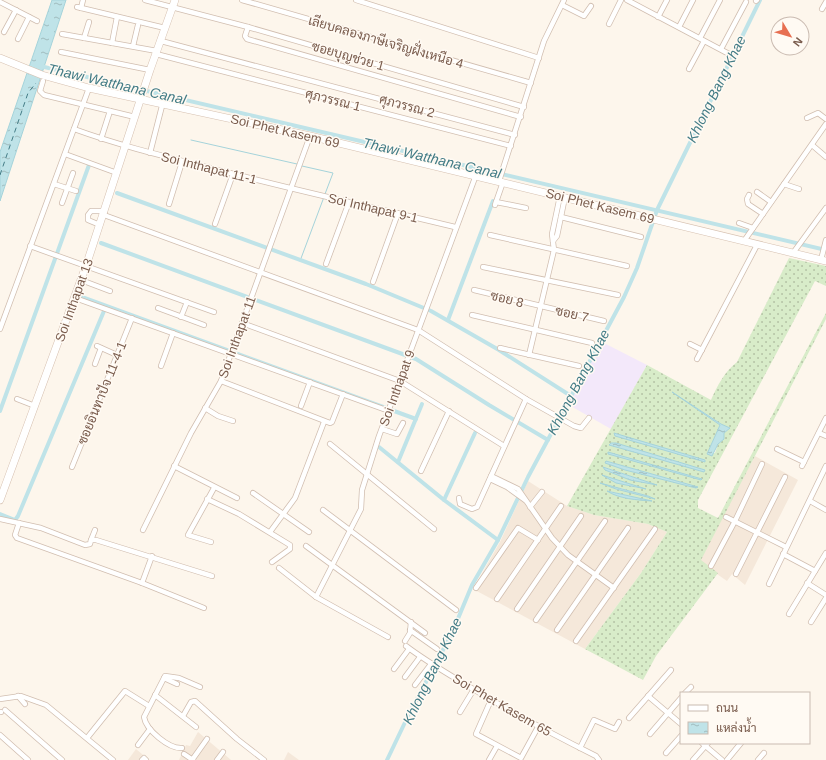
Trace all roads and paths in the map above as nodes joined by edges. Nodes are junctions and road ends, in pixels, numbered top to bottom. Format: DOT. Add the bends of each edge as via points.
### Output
graph roads {
  1 [pos="83,0"];
  2 [pos="146,0"];
  3 [pos="242,0"];
  4 [pos="356,0"];
  5 [pos="621,0"];
  6 [pos="627,0"];
  7 [pos="667,0"];
  8 [pos="693,0"];
  9 [pos="720,0"];
  10 [pos="0,2"];
  11 [pos="563,2"];
  12 [pos="635,2"];
  13 [pos="746,2"];
  14 [pos="826,2"];
  15 [pos="174,3"];
  16 [pos="591,6"];
  17 [pos="822,9"];
  18 [pos="16,10"];
  19 [pos="117,16"];
  20 [pos="658,16"];
  21 [pos="29,17"];
  22 [pos="37,21"];
  23 [pos="89,22"];
  24 [pos="609,24"];
  25 [pos="138,25"];
  26 [pos="248,27"];
  27 [pos="679,27"];
  28 [pos="165,28"];
  29 [pos="4,32"];
  30 [pos="62,34"];
  31 [pos="84,38"];
  32 [pos="18,39"];
  33 [pos="702,39"];
  34 [pos="161,41"];
  35 [pos="112,42"];
  36 [pos="133,46"];
  37 [pos="721,49"];
  38 [pos="62,52"];
  39 [pos="156,53"];
  40 [pos="731,54"];
  41 [pos="0,58"];
  42 [pos="539,58"];
  43 [pos="689,69"];
  44 [pos="150,70"];
  45 [pos="44,79"];
  46 [pos="531,83"];
  47 [pos="89,88"];
  48 [pos="142,96"];
  49 [pos="163,102"];
  50 [pos="82,105"];
  51 [pos="524,107"];
  52 [pos="110,111"];
  53 [pos="135,117"];
  54 [pos="521,118"];
  55 [pos="807,118"];
  56 [pos="826,119"];
  57 [pos="826,124"];
  58 [pos="74,129"];
  59 [pos="515,135"];
  60 [pos="310,136"];
  61 [pos="101,139"];
  62 [pos="812,145"];
  63 [pos="511,146"];
  64 [pos="126,147"];
  65 [pos="150,153"];
  66 [pos="65,154"];
  67 [pos="826,157"];
  68 [pos="182,162"];
  69 [pos="73,173"];
  70 [pos="117,173"];
  71 [pos="233,174"];
  72 [pos="476,175"];
  73 [pos="501,180"];
  74 [pos="54,184"];
  75 [pos="784,184"];
  76 [pos="67,188"];
  77 [pos="799,189"];
  78 [pos="292,190"];
  79 [pos="76,191"];
  80 [pos="757,192"];
  81 [pos="749,195"];
  82 [pos="563,197"];
  83 [pos="349,202"];
  84 [pos="771,202"];
  85 [pos="62,203"];
  86 [pos="169,204"];
  87 [pos="526,208"];
  88 [pos="826,208"];
  89 [pos="104,213"];
  90 [pos="398,213"];
  91 [pos="763,214"];
  92 [pos="561,217"];
  93 [pos="739,223"];
  94 [pos="215,224"];
  95 [pos="100,225"];
  96 [pos="455,227"];
  97 [pos="753,229"];
  98 [pos="490,235"];
  99 [pos="641,237"];
  100 [pos="745,240"];
  101 [pos="554,241"];
  102 [pos="826,241"];
  103 [pos="757,244"];
  104 [pos="30,246"];
  105 [pos="554,250"];
  106 [pos="794,251"];
  107 [pos="823,259"];
  108 [pos="326,264"];
  109 [pos="86,266"];
  110 [pos="627,266"];
  111 [pos="483,267"];
  112 [pos="261,272"];
  113 [pos="81,280"];
  114 [pos="547,281"];
  115 [pos="373,282"];
  116 [pos="474,290"];
  117 [pos="110,291"];
  118 [pos="618,295"];
  119 [pos="75,298"];
  120 [pos="187,302"];
  121 [pos="540,307"];
  122 [pos="158,308"];
  123 [pos="214,312"];
  124 [pos="472,315"];
  125 [pos="181,317"];
  126 [pos="132,318"];
  127 [pos="1,321"];
  128 [pos="604,322"];
  129 [pos="242,323"];
  130 [pos="204,325"];
  131 [pos="0,329"];
  132 [pos="418,330"];
  133 [pos="535,331"];
  134 [pos="173,333"];
  135 [pos="592,343"];
  136 [pos="690,344"];
  137 [pos="500,348"];
  138 [pos="702,350"];
  139 [pos="231,352"];
  140 [pos="117,355"];
  141 [pos="529,355"];
  142 [pos="697,359"];
  143 [pos="95,364"];
  144 [pos="161,366"];
  145 [pos="579,366"];
  146 [pos="221,381"];
  147 [pos="400,381"];
  148 [pos="310,382"];
  149 [pos="343,394"];
  150 [pos="16,399"];
  151 [pos="526,399"];
  152 [pos="35,406"];
  153 [pos="301,406"];
  154 [pos="205,408"];
  155 [pos="389,410"];
  156 [pos="449,411"];
  157 [pos="589,418"];
  158 [pos="826,418"];
  159 [pos="233,421"];
  160 [pos="324,422"];
  161 [pos="403,422"];
  162 [pos="382,429"];
  163 [pos="819,432"];
  164 [pos="826,436"];
  165 [pos="330,444"];
  166 [pos="504,446"];
  167 [pos="777,449"];
  168 [pos="762,464"];
  169 [pos="174,466"];
  170 [pos="72,467"];
  171 [pos="826,469"];
  172 [pos="421,471"];
  173 [pos="367,474"];
  174 [pos="490,477"];
  175 [pos="785,477"];
  176 [pos="214,488"];
  177 [pos="542,492"];
  178 [pos="253,493"];
  179 [pos="237,498"];
  180 [pos="459,498"];
  181 [pos="208,499"];
  182 [pos="0,500"];
  183 [pos="810,501"];
  184 [pos="561,506"];
  185 [pos="530,507"];
  186 [pos="322,510"];
  187 [pos="826,510"];
  188 [pos="284,514"];
  189 [pos="581,516"];
  190 [pos="726,517"];
  191 [pos="0,519"];
  192 [pos="605,521"];
  193 [pos="735,521"];
  194 [pos="19,524"];
  195 [pos="546,528"];
  196 [pos="628,528"];
  197 [pos="434,529"];
  198 [pos="655,529"];
  199 [pos="95,530"];
  200 [pos="143,530"];
  201 [pos="350,530"];
  202 [pos="270,532"];
  203 [pos="309,532"];
  204 [pos="758,533"];
  205 [pos="91,540"];
  206 [pos="538,540"];
  207 [pos="211,542"];
  208 [pos="306,546"];
  209 [pos="560,547"];
  210 [pos="786,548"];
  211 [pos="826,552"];
  212 [pos="783,554"];
  213 [pos="152,556"];
  214 [pos="272,562"];
  215 [pos="577,562"];
  216 [pos="332,564"];
  217 [pos="711,566"];
  218 [pos="279,568"];
  219 [pos="815,571"];
  220 [pos="736,574"];
  221 [pos="595,575"];
  222 [pos="212,576"];
  223 [pos="142,583"];
  224 [pos="807,583"];
  225 [pos="769,584"];
  226 [pos="476,588"];
  227 [pos="614,588"];
  228 [pos="316,597"];
  229 [pos="826,597"];
  230 [pos="497,599"];
  231 [pos="204,608"];
  232 [pos="517,609"];
  233 [pos="456,610"];
  234 [pos="788,614"];
  235 [pos="536,620"];
  236 [pos="411,622"];
  237 [pos="811,622"];
  238 [pos="410,630"];
  239 [pos="557,630"];
  240 [pos="425,633"];
  241 [pos="388,637"];
  242 [pos="576,641"];
  243 [pos="407,645"];
  244 [pos="437,649"];
  245 [pos="420,657"];
  246 [pos="431,664"];
  247 [pos="394,669"];
  248 [pos="671,670"];
  249 [pos="405,677"];
  250 [pos="164,678"];
  251 [pos="177,684"];
  252 [pos="415,685"];
  253 [pos="200,687"];
  254 [pos="691,687"];
  255 [pos="474,689"];
  256 [pos="686,692"];
  257 [pos="155,695"];
  258 [pos="18,696"];
  259 [pos="648,696"];
  260 [pos="0,699"];
  261 [pos="680,699"];
  262 [pos="491,700"];
  263 [pos="25,704"];
  264 [pos="149,706"];
  265 [pos="2,712"];
  266 [pos="460,712"];
  267 [pos="668,713"];
  268 [pos="183,716"];
  269 [pos="629,718"];
  270 [pos="619,722"];
  271 [pos="680,723"];
  272 [pos="196,727"];
  273 [pos="538,727"];
  274 [pos="150,729"];
  275 [pos="650,734"];
  276 [pos="0,736"];
  277 [pos="680,737"];
  278 [pos="87,738"];
  279 [pos="207,739"];
  280 [pos="705,744"];
  281 [pos="740,744"];
  282 [pos="138,745"];
  283 [pos="497,746"];
  284 [pos="182,748"];
  285 [pos="580,748"];
  286 [pos="223,752"];
  287 [pos="666,753"];
  288 [pos="764,753"];
  289 [pos="184,754"];
  290 [pos="28,760"];
  291 [pos="62,760"];
  292 [pos="113,760"];
  293 [pos="192,760"];
  294 [pos="217,760"];
  295 [pos="264,760"];
  296 [pos="489,760"];
  297 [pos="599,760"];
  298 [pos="693,760"];
  299 [pos="722,760"];
  300 [pos="727,760"];
  301 [pos="758,760"];
  1 -- 19 [label="street" via="79,8"];
  2 -- 15 [label="street, ซอยบุญช่วย 1"];
  3 -- 46 [label="street, เลียบคลองภาษีเจริญฝั่งเหนือ 4"];
  4 -- 42 [label="street"];
  5 -- 24 [label="street"];
  6 -- 12 [label="street"];
  7 -- 20 [label="street"];
  8 -- 27 [label="street"];
  9 -- 33 [label="street"];
  10 -- 18 [label="street"];
  11 -- 16 [label="street" via="584,16"];
  11 -- 42 [label="street" via="546,36"];
  12 -- 20 [label="street"];
  13 -- 37 [label="street"];
  14 -- 17 [label="street"];
  15 -- 26 [label="street, ซอยบุญช่วย 1"];
  15 -- 28 [label="main road, Soi Inthapat 13"];
  18 -- 21 [label="street"];
  18 -- 29 [label="street"];
  19 -- 28 [label="street"];
  19 -- 35 [label="street"];
  20 -- 27 [label="street"];
  21 -- 22 [label="street"];
  21 -- 32 [label="street"];
  23 -- 31 [label="street"];
  25 -- 36 [label="street"];
  26 -- 51 [label="street, ซอยบุญช่วย 1"];
  26 -- 54 [label="street" via="245,36 247,39"];
  27 -- 33 [label="street"];
  28 -- 34 [label="main road, Soi Inthapat 13"];
  30 -- 31 [label="street, ศุภวรรณ 1"];
  31 -- 35 [label="street, ศุภวรรณ 1"];
  33 -- 37 [label="street"];
  33 -- 43 [label="street"];
  34 -- 39 [label="main road, Soi Inthapat 13"];
  34 -- 59 [label="street, ศุภวรรณ 2"];
  35 -- 36 [label="street, ศุภวรรณ 1"];
  36 -- 39 [label="street, ศุภวรรณ 1"];
  37 -- 40 [label="street"];
  38 -- 44 [label="street"];
  39 -- 44 [label="main road, Soi Inthapat 13"];
  39 -- 63 [label="street, ศุภวรรณ 1"];
  41 -- 45 [label="main road, Soi Phet Kasem 69"];
  42 -- 46 [label="street"];
  44 -- 48 [label="main road, Soi Inthapat 13"];
  45 -- 47 [label="main road, Soi Phet Kasem 69"];
  45 -- 50 [label="street" via="42,94"];
  46 -- 51 [label="street"];
  47 -- 48 [label="main road, Soi Phet Kasem 69"];
  47 -- 50 [label="street"];
  48 -- 49 [label="main road, Soi Phet Kasem 69"];
  48 -- 53 [label="main road, Soi Inthapat 13"];
  49 -- 60 [label="main road, Soi Phet Kasem 69"];
  49 -- 65 [label="street"];
  50 -- 52 [label="street"];
  50 -- 58 [label="street"];
  51 -- 54 [label="street"];
  52 -- 53 [label="street"];
  52 -- 61 [label="street"];
  53 -- 64 [label="main road, Soi Inthapat 13"];
  54 -- 59 [label="street"];
  55 -- 56 [label="street" via="818,113"];
  57 -- 62 [label="street"];
  58 -- 61 [label="street, Soi Inthapat 11-1"];
  58 -- 66 [label="street"];
  59 -- 63 [label="street"];
  60 -- 72 [label="main road, Soi Phet Kasem 69"];
  60 -- 78 [label="street, Soi Inthapat 11"];
  61 -- 64 [label="street, Soi Inthapat 11-1"];
  62 -- 67 [label="street"];
  62 -- 75 [label="street"];
  63 -- 73 [label="street"];
  64 -- 65 [label="street, Soi Inthapat 11-1"];
  64 -- 70 [label="main road, Soi Inthapat 13"];
  65 -- 68 [label="street, Soi Inthapat 11-1"];
  66 -- 70 [label="street"];
  66 -- 74 [label="street"];
  68 -- 71 [label="street, Soi Inthapat 11-1"];
  68 -- 86 [label="street"];
  69 -- 76 [label="street"];
  70 -- 89 [label="main road, Soi Inthapat 13"];
  71 -- 78 [label="street, Soi Inthapat 11-1"];
  71 -- 94 [label="street"];
  72 -- 73 [label="main road, Soi Phet Kasem 69"];
  72 -- 96 [label="street, Soi Inthapat 9"];
  73 -- 82 [label="main road, Soi Phet Kasem 69"];
  73 -- 87 [label="street" via="496,203"];
  74 -- 76 [label="street"];
  74 -- 104 [label="street"];
  75 -- 77 [label="street"];
  75 -- 84 [label="street"];
  76 -- 79 [label="street"];
  76 -- 85 [label="street"];
  78 -- 83 [label="street, Soi Inthapat 9-1"];
  78 -- 112 [label="street, Soi Inthapat 11"];
  80 -- 84 [label="street"];
  81 -- 91 [label="street" via="748,204"];
  82 -- 92 [label="street"];
  82 -- 100 [label="main road, Soi Phet Kasem 69"];
  82 -- 101 [label="street" via="552,234"];
  83 -- 90 [label="street, Soi Inthapat 9-1"];
  83 -- 108 [label="street"];
  84 -- 91 [label="street"];
  88 -- 106 [label="street"];
  89 -- 95 [label="main road, Soi Inthapat 13"];
  89 -- 95 [label="street" via="91,211 88,215 88,220"];
  89 -- 112 [label="street"];
  90 -- 96 [label="street, Soi Inthapat 9-1"];
  90 -- 115 [label="street"];
  91 -- 97 [label="street"];
  92 -- 99 [label="street"];
  92 -- 101 [label="street"];
  93 -- 97 [label="street"];
  95 -- 109 [label="main road, Soi Inthapat 13"];
  96 -- 132 [label="street, Soi Inthapat 9"];
  97 -- 100 [label="street"];
  98 -- 105 [label="street"];
  100 -- 103 [label="main road, Soi Phet Kasem 69"];
  101 -- 105 [label="street"];
  102 -- 107 [label="street"];
  103 -- 106 [label="main road, Soi Phet Kasem 69"];
  103 -- 138 [label="street"];
  104 -- 109 [label="street"];
  104 -- 127 [label="street"];
  105 -- 110 [label="street"];
  105 -- 114 [label="street"];
  106 -- 107 [label="main road, Soi Phet Kasem 69"];
  109 -- 113 [label="main road, Soi Inthapat 13"];
  109 -- 120 [label="street"];
  111 -- 114 [label="street"];
  112 -- 129 [label="street, Soi Inthapat 11"];
  112 -- 132 [label="street"];
  113 -- 117 [label="street"];
  113 -- 119 [label="main road, Soi Inthapat 13"];
  114 -- 118 [label="street"];
  114 -- 121 [label="street"];
  116 -- 121 [label="street, ซอย 8"];
  119 -- 126 [label="street"];
  119 -- 152 [label="main road, Soi Inthapat 13"];
  120 -- 123 [label="street"];
  120 -- 125 [label="street"];
  121 -- 128 [label="street, ซอย 7"];
  121 -- 133 [label="street"];
  122 -- 125 [label="street"];
  124 -- 133 [label="street"];
  125 -- 130 [label="street"];
  126 -- 134 [label="street"];
  126 -- 140 [label="street, ซอยอินทาปัจ 11-4-1"];
  127 -- 131 [label="street"];
  129 -- 139 [label="street, Soi Inthapat 11"];
  129 -- 147 [label="street"];
  132 -- 147 [label="street, Soi Inthapat 9"];
  132 -- 151 [label="street"];
  133 -- 135 [label="street"];
  133 -- 141 [label="street"];
  134 -- 139 [label="street"];
  134 -- 144 [label="street"];
  136 -- 138 [label="street"];
  137 -- 141 [label="street"];
  138 -- 142 [label="street"];
  139 -- 146 [label="street, Soi Inthapat 11"];
  139 -- 148 [label="street"];
  140 -- 143 [label="street" via="99,347"];
  140 -- 170 [label="street, ซอยอินทาปัจ 11-4-1"];
  141 -- 145 [label="street"];
  146 -- 154 [label="street, Soi Inthapat 11"];
  146 -- 160 [label="street"];
  147 -- 155 [label="street, Soi Inthapat 9"];
  147 -- 156 [label="street"];
  148 -- 149 [label="street"];
  148 -- 153 [label="street"];
  149 -- 155 [label="street"];
  149 -- 160 [label="street" via="332,422"];
  150 -- 152 [label="street"];
  151 -- 157 [label="street" via="574,426 581,428"];
  151 -- 166 [label="street"];
  152 -- 182 [label="main road, Soi Inthapat 13"];
  154 -- 159 [label="street"];
  154 -- 169 [label="street, Soi Inthapat 11"];
  155 -- 162 [label="street, Soi Inthapat 9"];
  156 -- 166 [label="street"];
  156 -- 172 [label="street"];
  158 -- 163 [label="street"];
  160 -- 188 [label="street" via="295,498"];
  161 -- 162 [label="street" via="397,434"];
  162 -- 173 [label="street, Soi Inthapat 9"];
  163 -- 164 [label="street"];
  163 -- 167 [label="street" via="803,464"];
  165 -- 173 [label="street"];
  166 -- 174 [label="street"];
  168 -- 193 [label="street"];
  169 -- 176 [label="street"];
  169 -- 200 [label="street, Soi Inthapat 11"];
  171 -- 183 [label="street"];
  173 -- 197 [label="street"];
  173 -- 201 [label="street, Soi Inthapat 9" via="362,490 361,510"];
  174 -- 180 [label="street" via="475,508 460,504"];
  174 -- 185 [label="street" via="516,491"];
  175 -- 204 [label="street"];
  176 -- 179 [label="street"];
  176 -- 181 [label="street"];
  177 -- 185 [label="street"];
  178 -- 188 [label="street"];
  181 -- 202 [label="street"];
  181 -- 207 [label="street" via="188,535"];
  183 -- 187 [label="street"];
  183 -- 210 [label="street"];
  184 -- 195 [label="street"];
  185 -- 195 [label="street"];
  186 -- 201 [label="street"];
  188 -- 202 [label="street"];
  188 -- 203 [label="street"];
  189 -- 209 [label="street"];
  190 -- 193 [label="street"];
  191 -- 194 [label="street"];
  192 -- 215 [label="street"];
  193 -- 204 [label="street"];
  193 -- 217 [label="street"];
  194 -- 205 [label="street" via="41,528 85,545 90,544"];
  194 -- 223 [label="street" via="15,535 17,538"];
  195 -- 206 [label="street"];
  195 -- 209 [label="street"];
  196 -- 221 [label="street"];
  198 -- 227 [label="street"];
  199 -- 205 [label="street"];
  201 -- 216 [label="street, Soi Inthapat 9"];
  201 -- 233 [label="street"];
  202 -- 214 [label="street" via="291,547"];
  204 -- 210 [label="street"];
  204 -- 220 [label="street"];
  205 -- 213 [label="street"];
  206 -- 226 [label="street" via="518,528"];
  206 -- 230 [label="street"];
  208 -- 216 [label="street"];
  209 -- 215 [label="street"];
  209 -- 232 [label="street"];
  210 -- 212 [label="street"];
  211 -- 219 [label="street"];
  212 -- 219 [label="street"];
  212 -- 225 [label="street"];
  213 -- 222 [label="street"];
  213 -- 223 [label="street"];
  215 -- 221 [label="street"];
  215 -- 235 [label="street"];
  216 -- 228 [label="street, Soi Inthapat 9"];
  216 -- 236 [label="street"];
  218 -- 228 [label="street"];
  219 -- 224 [label="street"];
  221 -- 227 [label="street"];
  221 -- 239 [label="street"];
  223 -- 231 [label="street"];
  224 -- 229 [label="street"];
  224 -- 234 [label="street"];
  227 -- 242 [label="street"];
  228 -- 241 [label="street"];
  229 -- 237 [label="street"];
  236 -- 238 [label="street"];
  236 -- 240 [label="street"];
  238 -- 243 [label="street"];
  238 -- 244 [label="street"];
  243 -- 245 [label="street, Soi Phet Kasem 65"];
  243 -- 247 [label="street"];
  245 -- 246 [label="street, Soi Phet Kasem 65"];
  245 -- 249 [label="street"];
  246 -- 252 [label="street"];
  246 -- 255 [label="street, Soi Phet Kasem 65"];
  248 -- 259 [label="street"];
  250 -- 251 [label="street"];
  250 -- 253 [label="street" via="168,675"];
  250 -- 257 [label="street"];
  254 -- 256 [label="street"];
  255 -- 262 [label="street, Soi Phet Kasem 65"];
  255 -- 266 [label="street"];
  257 -- 264 [label="street"];
  257 -- 268 [label="street"];
  258 -- 260 [label="street"];
  258 -- 263 [label="street"];
  258 -- 278 [label="street" via="50,707"];
  259 -- 267 [label="street"];
  259 -- 269 [label="street"];
  261 -- 267 [label="street"];
  262 -- 273 [label="street, Soi Phet Kasem 65"];
  262 -- 283 [label="street" via="476,733"];
  264 -- 274 [label="street" via="144,717"];
  264 -- 278 [label="street" via="125,691"];
  265 -- 291 [label="street"];
  267 -- 271 [label="street"];
  267 -- 275 [label="street"];
  268 -- 272 [label="street"];
  268 -- 295 [label="street" via="191,702 195,701"];
  270 -- 285 [label="street" via="614,729 594,720"];
  273 -- 283 [label="street" via="521,758"];
  273 -- 285 [label="street, Soi Phet Kasem 65"];
  274 -- 282 [label="street"];
  274 -- 284 [label="street" via="174,748"];
  276 -- 290 [label="street"];
  277 -- 287 [label="street"];
  278 -- 292 [label="street"];
  279 -- 293 [label="street"];
  280 -- 298 [label="street"];
  280 -- 299 [label="street"];
  281 -- 300 [label="street"];
  283 -- 296 [label="street"];
  285 -- 297 [label="street, Soi Phet Kasem 65"];
  286 -- 294 [label="street"];
  288 -- 301 [label="street"];
  289 -- 293 [label="street"];
}
